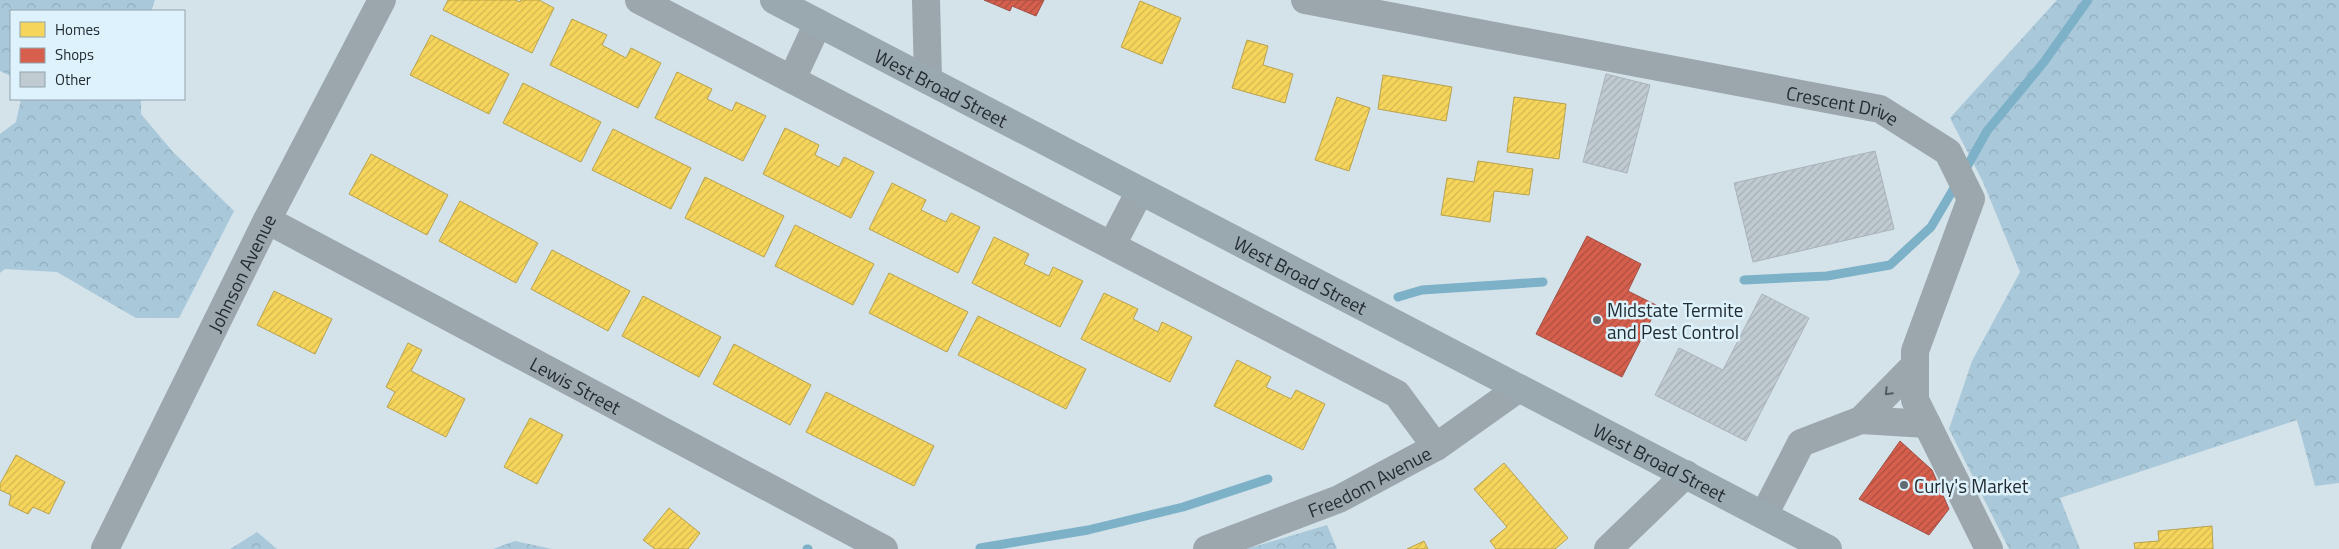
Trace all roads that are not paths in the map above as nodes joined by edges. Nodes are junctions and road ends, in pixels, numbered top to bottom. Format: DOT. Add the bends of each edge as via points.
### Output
graph roads {
  1 [pos="382,0"];
  2 [pos="640,0"];
  3 [pos="774,0"];
  4 [pos="926,0"];
  5 [pos="1305,0"];
  6 [pos="1400,9"];
  7 [pos="818,23"];
  8 [pos="792,79"];
  9 [pos="928,80"];
  10 [pos="1140,190"];
  11 [pos="267,220"];
  12 [pos="1112,245"];
  13 [pos="1915,365"];
  14 [pos="1519,388"];
  15 [pos="1861,420"];
  16 [pos="1927,424"];
  17 [pos="1436,447"];
  18 [pos="1686,474"];
  19 [pos="1764,515"];
  20 [pos="105,549"];
  21 [pos="884,549"];
  22 [pos="1207,549"];
  23 [pos="1608,549"];
  24 [pos="1828,549"];
  25 [pos="1989,549"];
  1 -- 11 [label="street, Johnson Avenue"];
  2 -- 8 [label="street"];
  3 -- 7 [label="main road, West Broad Street"];
  4 -- 9 [label="street"];
  5 -- 6 [label="street, Crescent Drive"];
  6 -- 13 [label="street, Crescent Drive" via="1880,109 1948,152 1971,199 1915,351"];
  7 -- 8 [label="street"];
  7 -- 9 [label="main road, West Broad Street"];
  8 -- 12 [label="street"];
  9 -- 10 [label="main road, West Broad Street"];
  10 -- 12 [label="street"];
  10 -- 14 [label="main road, West Broad Street"];
  11 -- 20 [label="street, Johnson Avenue"];
  11 -- 21 [label="street, Lewis Street"];
  12 -- 17 [label="street" via="1397,394"];
  13 -- 15 [label="street, one-way"];
  13 -- 16 [label="street, Crescent Drive" via="1915,400"];
  14 -- 17 [label="street, Freedom Avenue"];
  14 -- 18 [label="main road, West Broad Street"];
  15 -- 16 [label="street"];
  15 -- 19 [label="street" via="1801,443"];
  16 -- 25 [label="street, Crescent Drive"];
  17 -- 22 [label="street, Freedom Avenue" via="1339,499"];
  18 -- 19 [label="main road, West Broad Street"];
  18 -- 23 [label="street"];
  19 -- 24 [label="main road, West Broad Street"];
}
